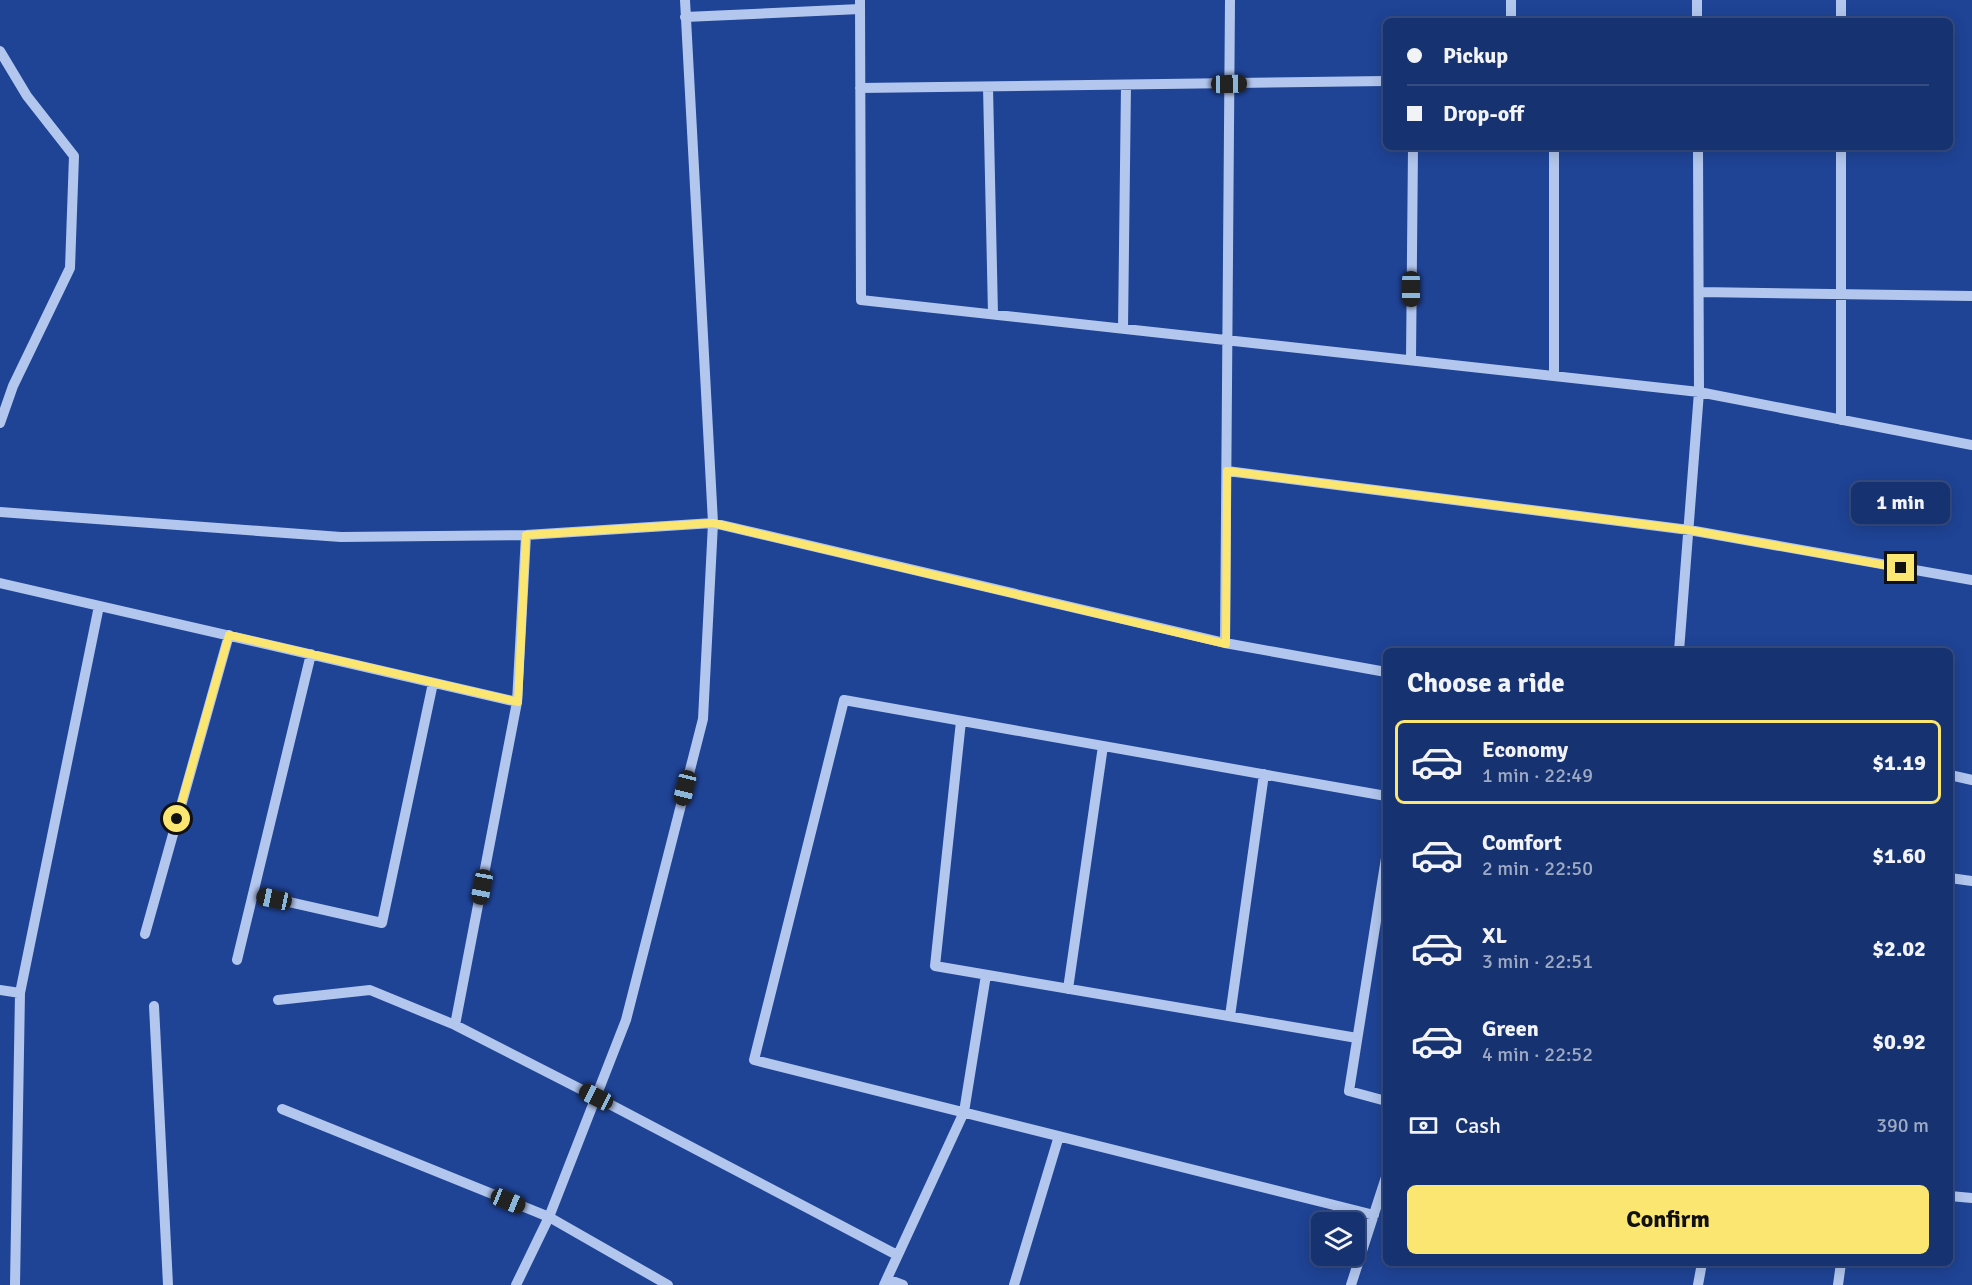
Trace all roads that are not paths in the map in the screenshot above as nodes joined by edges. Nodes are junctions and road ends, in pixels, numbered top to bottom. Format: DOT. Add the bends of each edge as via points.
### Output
graph roads {
  1 [pos="685,0"];
  2 [pos="1230,0"];
  3 [pos="1511,0"];
  4 [pos="1697,0"];
  5 [pos="1841,0"];
  6 [pos="860,4"];
  7 [pos="685,17"];
  8 [pos="1511,18"];
  9 [pos="1697,18"];
  10 [pos="1841,18"];
  11 [pos="0,51"];
  12 [pos="1383,81"];
  13 [pos="1229,84"];
  14 [pos="1126,85"];
  15 [pos="988,87"];
  16 [pos="860,88"];
  17 [pos="1413,150"];
  18 [pos="1554,150"];
  19 [pos="1698,150"];
  20 [pos="1841,150"];
  21 [pos="1699,292"];
  22 [pos="1841,294"];
  23 [pos="1972,296"];
  24 [pos="993,314"];
  25 [pos="1124,329"];
  26 [pos="1227,340"];
  27 [pos="1411,360"];
  28 [pos="1554,376"];
  29 [pos="1699,392"];
  30 [pos="1841,420"];
  31 [pos="0,423"];
  32 [pos="1972,446"];
  33 [pos="1227,471"];
  34 [pos="0,512"];
  35 [pos="713,523"];
  36 [pos="1689,530"];
  37 [pos="526,535"];
  38 [pos="1972,580"];
  39 [pos="0,583"];
  40 [pos="99,606"];
  41 [pos="229,635"];
  42 [pos="1226,644"];
  43 [pos="1679,648"];
  44 [pos="312,654"];
  45 [pos="1383,671"];
  46 [pos="433,683"];
  47 [pos="518,702"];
  48 [pos="961,721"];
  49 [pos="1103,746"];
  50 [pos="1264,774"];
  51 [pos="1953,776"];
  52 [pos="1972,780"];
  53 [pos="1383,795"];
  54 [pos="1383,877"];
  55 [pos="1953,878"];
  56 [pos="1972,881"];
  57 [pos="253,894"];
  58 [pos="145,933"];
  59 [pos="237,960"];
  60 [pos="986,975"];
  61 [pos="1068,989"];
  62 [pos="0,990"];
  63 [pos="20,993"];
  64 [pos="278,1000"];
  65 [pos="154,1006"];
  66 [pos="1230,1016"];
  67 [pos="455,1025"];
  68 [pos="1357,1038"];
  69 [pos="596,1097"];
  70 [pos="1383,1100"];
  71 [pos="282,1109"];
  72 [pos="963,1112"];
  73 [pos="1059,1136"];
  74 [pos="1383,1186"];
  75 [pos="1953,1196"];
  76 [pos="1972,1198"];
  77 [pos="1374,1215"];
  78 [pos="549,1217"];
  79 [pos="897,1256"];
  80 [pos="1701,1266"];
  81 [pos="1841,1266"];
  82 [pos="885,1282"];
  83 [pos="15,1285"];
  84 [pos="168,1285"];
  85 [pos="516,1285"];
  86 [pos="668,1285"];
  87 [pos="903,1285"];
  88 [pos="1014,1285"];
  89 [pos="1351,1285"];
  90 [pos="1698,1285"];
  91 [pos="1838,1285"];
  1 -- 7 [label="street"];
  2 -- 13 [label="street"];
  3 -- 8 [label="street"];
  4 -- 9 [label="street"];
  5 -- 10 [label="street"];
  6 -- 7 [label="street"];
  6 -- 16 [label="street"];
  7 -- 35 [label="street"];
  11 -- 31 [label="street" via="27,96 74,156 70,268 13,386"];
  12 -- 13 [label="street"];
  13 -- 14 [label="street"];
  13 -- 26 [label="street"];
  14 -- 15 [label="street"];
  14 -- 25 [label="street"];
  15 -- 16 [label="street"];
  15 -- 24 [label="street"];
  16 -- 24 [label="street" via="861,300"];
  17 -- 27 [label="street"];
  18 -- 28 [label="street"];
  19 -- 21 [label="street"];
  20 -- 22 [label="street"];
  21 -- 22 [label="street"];
  21 -- 29 [label="street"];
  22 -- 23 [label="street"];
  22 -- 30 [label="street"];
  24 -- 25 [label="street"];
  25 -- 26 [label="street"];
  26 -- 27 [label="street"];
  26 -- 33 [label="street"];
  27 -- 28 [label="street"];
  28 -- 29 [label="street"];
  29 -- 30 [label="street"];
  29 -- 36 [label="street"];
  30 -- 32 [label="street"];
  33 -- 36 [label="street"];
  33 -- 42 [label="street"];
  34 -- 37 [label="street" via="342,537"];
  35 -- 37 [label="street"];
  35 -- 42 [label="street"];
  35 -- 69 [label="street" via="703,719 626,1020"];
  36 -- 38 [label="street"];
  36 -- 43 [label="street"];
  37 -- 47 [label="street"];
  39 -- 40 [label="street"];
  40 -- 41 [label="street"];
  40 -- 63 [label="street"];
  41 -- 44 [label="street"];
  41 -- 58 [label="street"];
  42 -- 45 [label="street"];
  44 -- 46 [label="street"];
  44 -- 57 [label="street"];
  46 -- 47 [label="street"];
  46 -- 57 [label="street" via="382,923"];
  47 -- 67 [label="street"];
  48 -- 49 [label="street"];
  48 -- 60 [label="street" via="935,966"];
  48 -- 72 [label="street" via="844,700 754,1060"];
  49 -- 50 [label="street"];
  49 -- 61 [label="street"];
  50 -- 53 [label="street"];
  50 -- 66 [label="street"];
  51 -- 52 [label="street"];
  54 -- 68 [label="street"];
  55 -- 56 [label="street"];
  57 -- 59 [label="street"];
  60 -- 61 [label="street"];
  60 -- 72 [label="street"];
  61 -- 66 [label="street"];
  62 -- 63 [label="street"];
  63 -- 83 [label="street"];
  64 -- 67 [label="street" via="370,990"];
  65 -- 84 [label="street"];
  66 -- 68 [label="street"];
  67 -- 69 [label="street"];
  68 -- 70 [label="street" via="1349,1090"];
  69 -- 78 [label="street"];
  69 -- 79 [label="street"];
  71 -- 78 [label="street"];
  72 -- 73 [label="street"];
  72 -- 79 [label="street"];
  73 -- 77 [label="street"];
  73 -- 88 [label="street"];
  74 -- 77 [label="street"];
  75 -- 76 [label="street"];
  77 -- 89 [label="street"];
  78 -- 85 [label="street"];
  78 -- 86 [label="street"];
  79 -- 82 [label="street"];
  80 -- 90 [label="street"];
  81 -- 91 [label="street"];
  82 -- 87 [label="street"];
}
